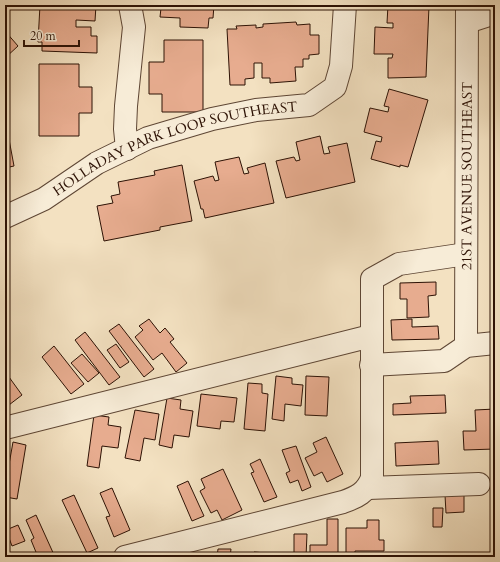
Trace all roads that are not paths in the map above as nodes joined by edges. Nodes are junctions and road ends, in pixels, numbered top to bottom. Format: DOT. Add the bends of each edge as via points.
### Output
graph roads {
  1 [pos="130,5"];
  2 [pos="345,5"];
  3 [pos="495,13"];
  4 [pos="467,14"];
  5 [pos="127,149"];
  6 [pos="6,217"];
  7 [pos="466,254"];
  8 [pos="371,336"];
  9 [pos="495,343"];
  10 [pos="466,346"];
  11 [pos="371,365"];
  12 [pos="5,428"];
  13 [pos="479,484"];
  14 [pos="368,488"];
  15 [pos="125,557"];
  1 -- 5 [label="street" via="134,27 126,106"];
  2 -- 5 [label="street, HOLLADAY PARK LOOP SOUTHEAST" via="341,66 336,87 309,105 256,110 212,119 148,138"];
  3 -- 4 [label="street"];
  4 -- 7 [label="street, 21ST AVENUE SOUTHEAST"];
  5 -- 6 [label="street, HOLLADAY PARK LOOP SOUTHEAST" via="97,164 44,199"];
  7 -- 8 [label="street" via="399,264 372,278"];
  7 -- 10 [label="street, 21ST AVENUE SOUTHEAST"];
  8 -- 11 [label="street"];
  8 -- 12 [label="street"];
  9 -- 10 [label="street"];
  10 -- 11 [label="street" via="444,361"];
  11 -- 14 [label="street" via="372,478"];
  13 -- 14 [label="street"];
  14 -- 15 [label="street" via="357,497 343,502"];
}
